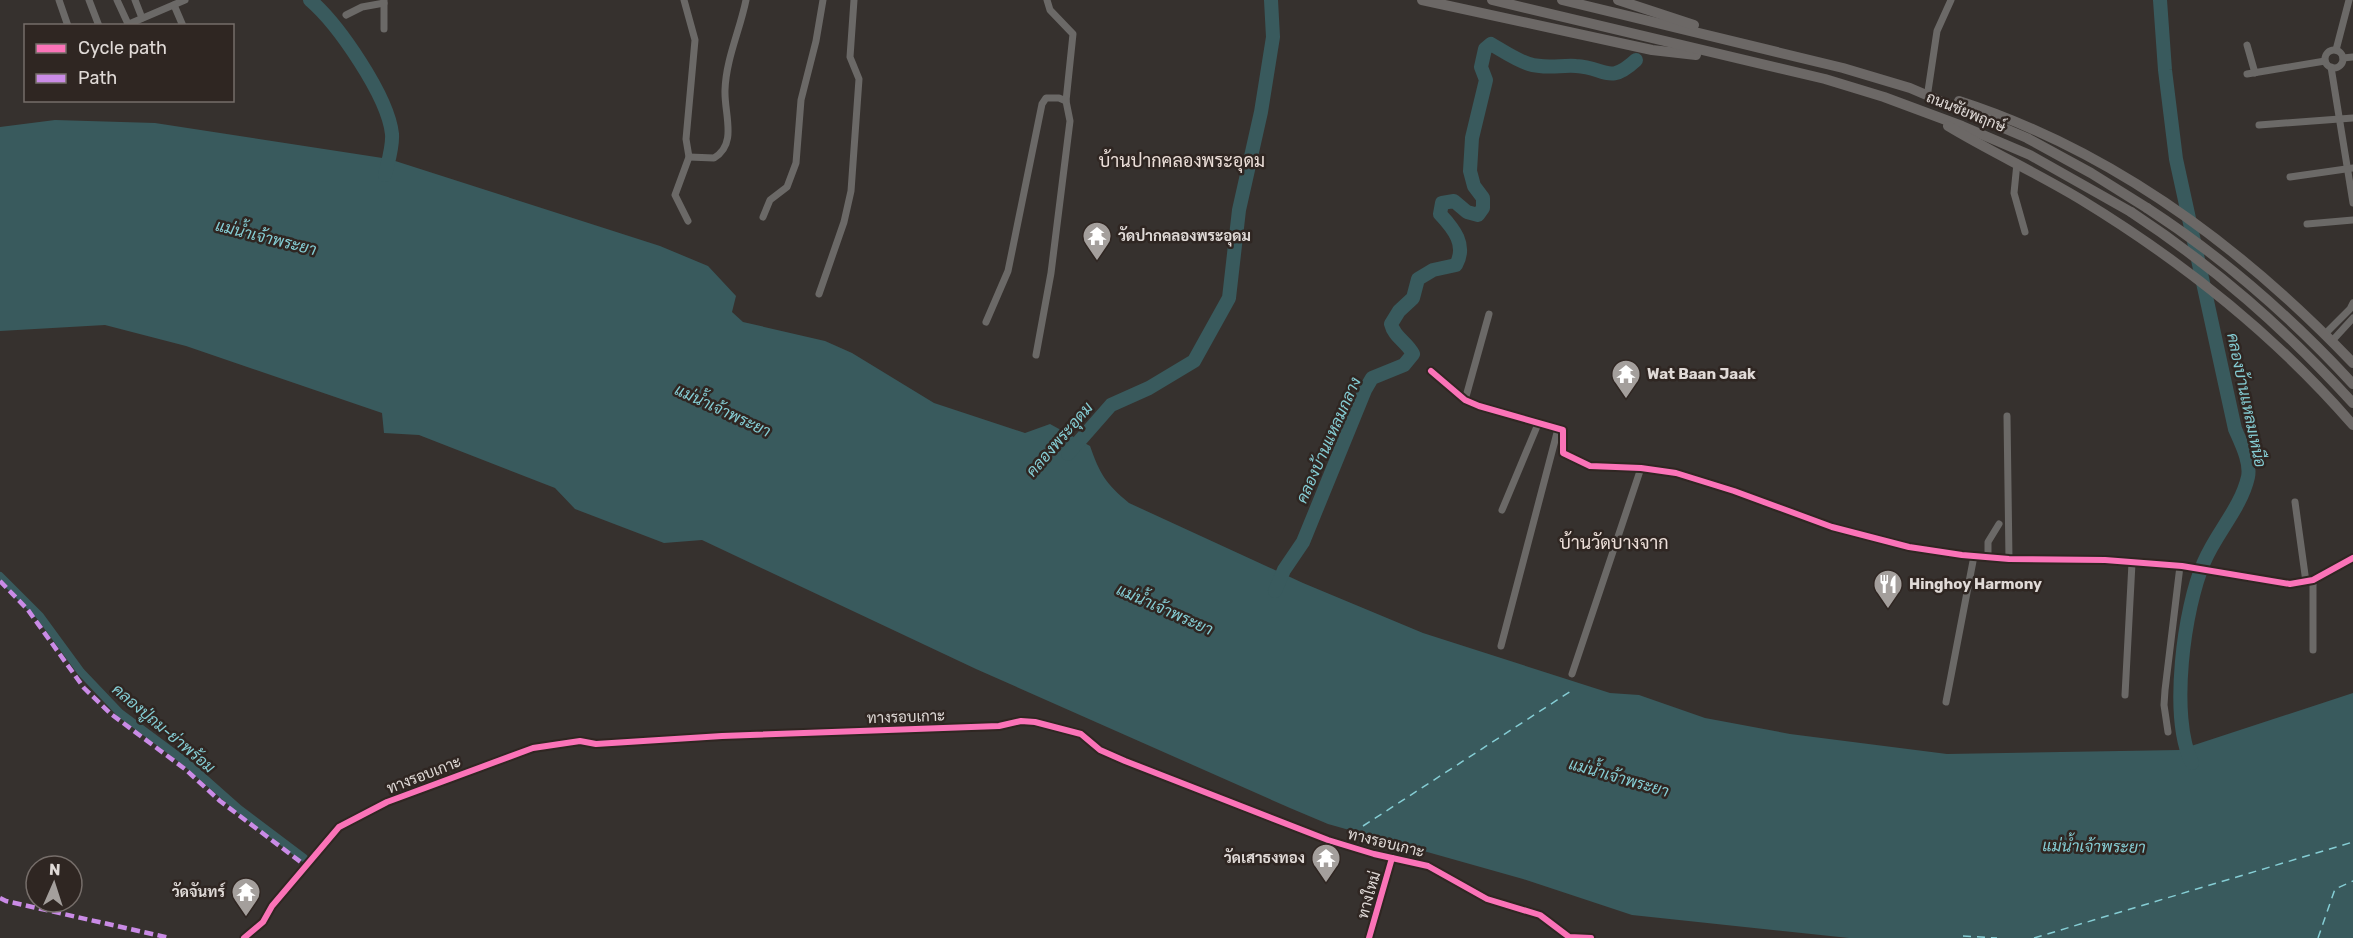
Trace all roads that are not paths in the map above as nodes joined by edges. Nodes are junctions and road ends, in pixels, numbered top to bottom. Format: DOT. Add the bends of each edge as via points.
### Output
graph roads {
  1 [pos="59,0"];
  2 [pos="89,0"];
  3 [pos="135,0"];
  4 [pos="186,0"];
  5 [pos="684,0"];
  6 [pos="746,0"];
  7 [pos="823,0"];
  8 [pos="854,0"];
  9 [pos="1047,0"];
  10 [pos="1422,0"];
  11 [pos="1492,0"];
  12 [pos="1562,0"];
  13 [pos="1618,0"];
  14 [pos="1951,0"];
  15 [pos="2349,0"];
  16 [pos="120,1"];
  17 [pos="384,2"];
  18 [pos="174,5"];
  19 [pos="2349,12"];
  20 [pos="345,15"];
  21 [pos="142,18"];
  22 [pos="67,24"];
  23 [pos="98,24"];
  24 [pos="129,24"];
  25 [pos="131,24"];
  26 [pos="182,24"];
  27 [pos="384,29"];
  28 [pos="1747,44"];
  29 [pos="2247,45"];
  30 [pos="2336,50"];
  31 [pos="2353,57"];
  32 [pos="2343,58"];
  33 [pos="1744,60"];
  34 [pos="2325,61"];
  35 [pos="2331,67"];
  36 [pos="1910,88"];
  37 [pos="1928,90"];
  38 [pos="1066,101"];
  39 [pos="1922,110"];
  40 [pos="2353,118"];
  41 [pos="2340,120"];
  42 [pos="2259,125"];
  43 [pos="689,157"];
  44 [pos="2016,163"];
  45 [pos="2350,169"];
  46 [pos="2290,177"];
  47 [pos="2353,203"];
  48 [pos="763,217"];
  49 [pos="2353,220"];
  50 [pos="688,221"];
  51 [pos="2307,224"];
  52 [pos="2025,232"];
  53 [pos="819,294"];
  54 [pos="2353,303"];
  55 [pos="1489,314"];
  56 [pos="2353,318"];
  57 [pos="986,322"];
  58 [pos="2329,337"];
  59 [pos="1036,355"];
  60 [pos="2353,363"];
  61 [pos="2353,370"];
  62 [pos="1431,371"];
  63 [pos="2353,384"];
  64 [pos="1465,400"];
  65 [pos="2353,403"];
  66 [pos="2340,410"];
  67 [pos="2007,417"];
  68 [pos="1538,424"];
  69 [pos="2353,425"];
  70 [pos="1558,429"];
  71 [pos="1641,468"];
  72 [pos="2295,502"];
  73 [pos="1502,510"];
  74 [pos="1999,524"];
  75 [pos="1974,556"];
  76 [pos="1988,558"];
  77 [pos="2353,558"];
  78 [pos="2009,559"];
  79 [pos="2132,564"];
  80 [pos="2184,566"];
  81 [pos="2309,581"];
  82 [pos="1501,646"];
  83 [pos="2313,650"];
  84 [pos="1572,674"];
  85 [pos="2124,695"];
  86 [pos="1946,702"];
  87 [pos="2168,732"];
  1 -- 22 [label="street"];
  2 -- 23 [label="street"];
  3 -- 21 [label="street"];
  4 -- 18 [label="street"];
  5 -- 43 [label="street" via="695,40 686,139"];
  6 -- 43 [label="street" via="725,87 729,137 726,147 714,158"];
  7 -- 48 [label="street" via="801,100 796,163 787,187 770,200"];
  8 -- 53 [label="street" via="850,57 859,79 851,191"];
  9 -- 38 [label="street" via="1050,10 1073,34"];
  10 -- 33 [label="main road" via="1653,50"];
  11 -- 33 [label="main road, ถนนชัยพฤกษ์"];
  12 -- 28 [label="main road, ถนนชัยพฤกษ์"];
  13 -- 28 [label="main road"];
  14 -- 37 [label="street" via="1937,31"];
  15 -- 19 [label="street"];
  16 -- 24 [label="street"];
  17 -- 20 [label="street"];
  17 -- 27 [label="street"];
  18 -- 21 [label="street"];
  18 -- 26 [label="street"];
  19 -- 30 [label="street"];
  21 -- 25 [label="street"];
  28 -- 36 [label="main road, ถนนชัยพฤกษ์"];
  29 -- 34 [label="street" via="2251,74"];
  30 -- 32 [label="street"];
  30 -- 34 [label="street" via="2327,52"];
  31 -- 32 [label="street"];
  32 -- 35 [label="street" via="2338,67"];
  33 -- 39 [label="main road, ถนนชัยพฤกษ์" via="1836,82"];
  34 -- 35 [label="street"];
  35 -- 41 [label="street"];
  36 -- 37 [label="main road, ถนนชัยพฤกษ์"];
  36 -- 63 [label="main road, ถนนชัยพฤกษ์, bridge" via="2027,138 2147,207 2256,290 2314,342"];
  37 -- 58 [label="main road, ถนนชัยพฤกษ์" via="2022,123 2128,179 2216,239"];
  38 -- 57 [label="street" via="1046,98 1042,104 1008,271"];
  38 -- 59 [label="street" via="1070,120 1051,273"];
  39 -- 44 [label="main road"];
  39 -- 65 [label="main road, ถนนชัยพฤกษ์, bridge" via="2030,155 2131,212 2184,248 2261,310"];
  40 -- 41 [label="street"];
  41 -- 42 [label="street"];
  41 -- 45 [label="street"];
  43 -- 50 [label="street" via="675,195"];
  44 -- 52 [label="street" via="2014,193"];
  44 -- 66 [label="main road" via="2089,204 2190,272 2285,352"];
  45 -- 46 [label="street"];
  45 -- 47 [label="street"];
  49 -- 51 [label="street"];
  54 -- 58 [label="street"];
  55 -- 64 [label="street"];
  56 -- 58 [label="street"];
  58 -- 60 [label="main road, ถนนชัยพฤกษ์"];
  61 -- 66 [label="main road" via="2339,374 2333,384 2333,396"];
  62 -- 64 [label="street"];
  64 -- 68 [label="street"];
  66 -- 69 [label="main road"];
  67 -- 78 [label="street"];
  68 -- 70 [label="street"];
  68 -- 73 [label="street"];
  70 -- 71 [label="street" via="1563,430 1563,453 1582,463"];
  70 -- 82 [label="street"];
  71 -- 75 [label="street" via="1701,480 1866,536"];
  71 -- 84 [label="street"];
  72 -- 81 [label="street"];
  74 -- 76 [label="street" via="1988,542"];
  75 -- 76 [label="street"];
  75 -- 86 [label="street"];
  76 -- 78 [label="street"];
  77 -- 81 [label="street"];
  78 -- 79 [label="street"];
  79 -- 80 [label="street"];
  79 -- 85 [label="street"];
  80 -- 81 [label="street" via="2270,582"];
  80 -- 87 [label="street" via="2165,682"];
  81 -- 83 [label="street"];
}
